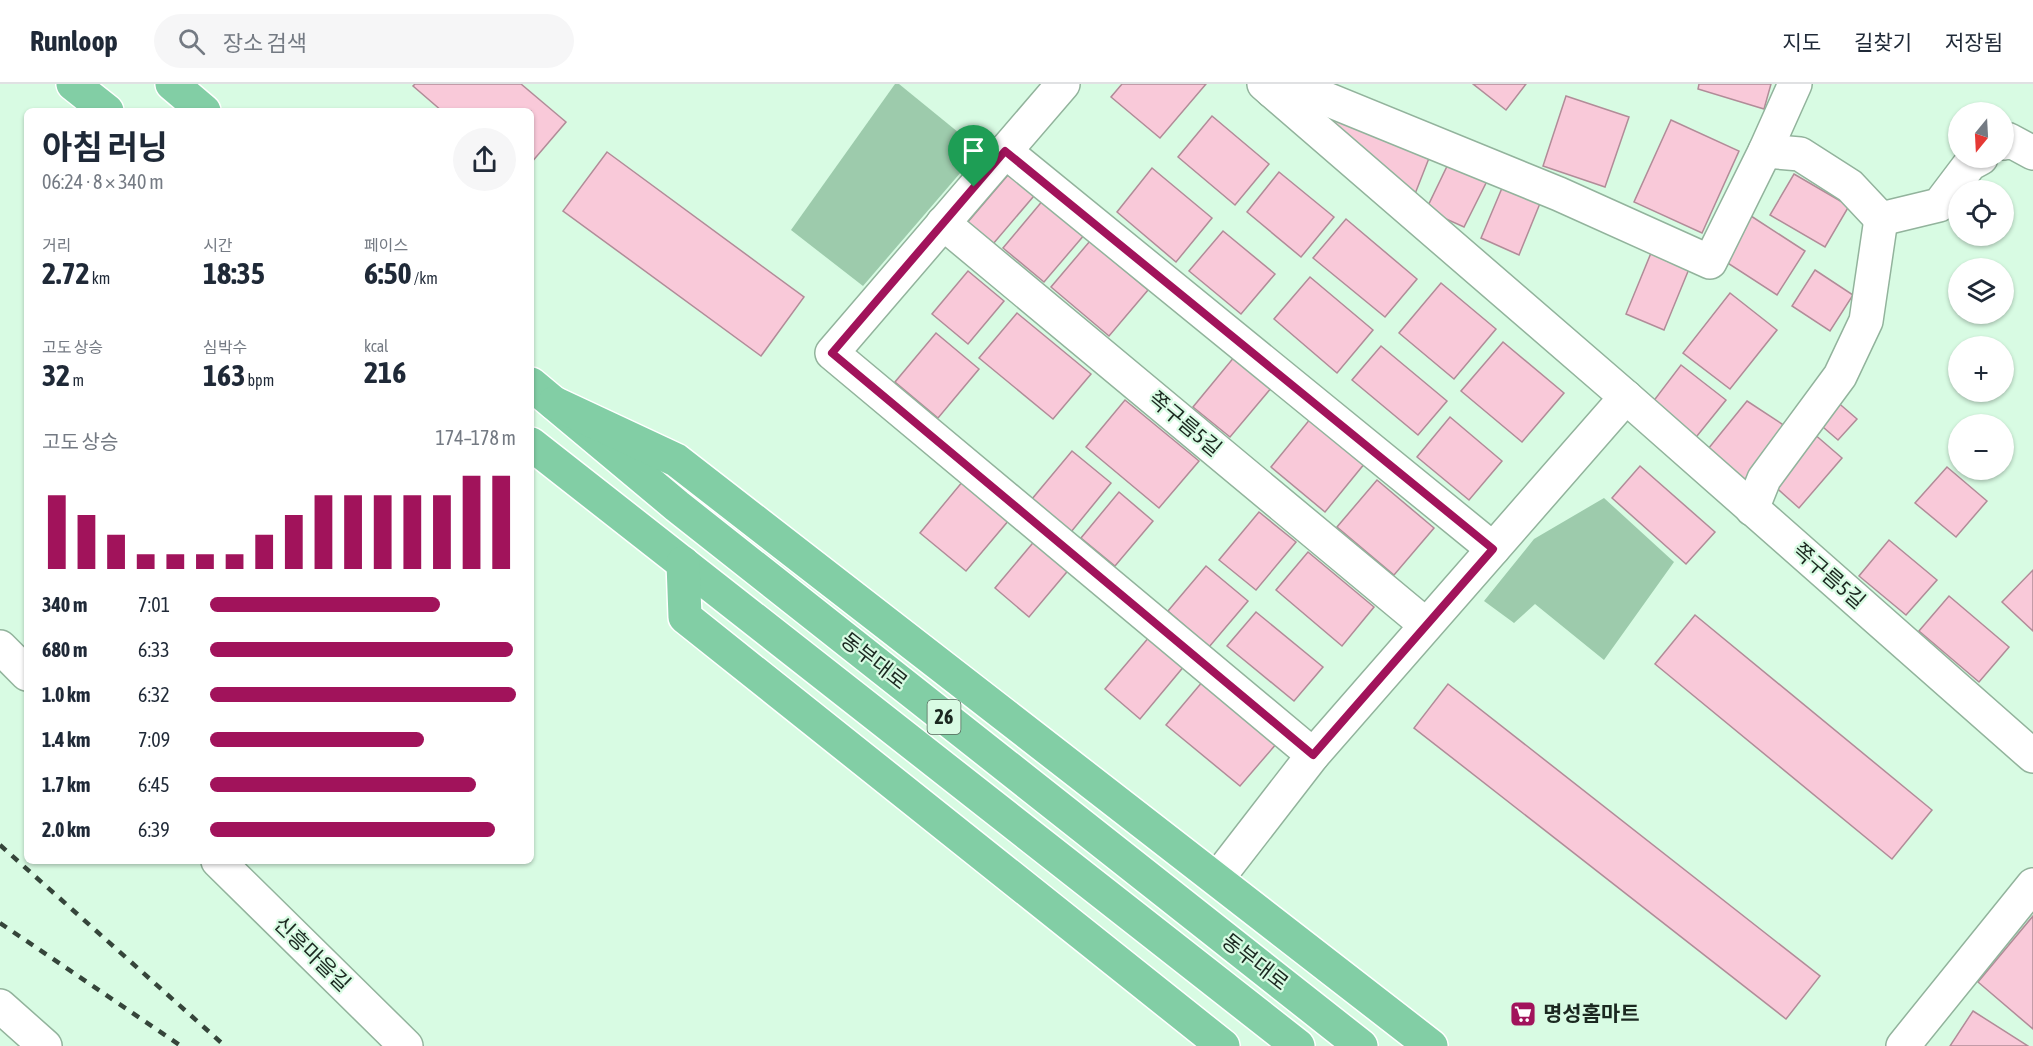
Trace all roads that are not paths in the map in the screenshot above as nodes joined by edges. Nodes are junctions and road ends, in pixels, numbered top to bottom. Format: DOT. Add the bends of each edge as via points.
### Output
graph roads {
  1 [pos="73,84"];
  2 [pos="172,84"];
  3 [pos="1063,84"];
  4 [pos="1795,84"];
  5 [pos="1268,88"];
  6 [pos="103,108"];
  7 [pos="200,108"];
  8 [pos="2014,143"];
  9 [pos="1005,151"];
  10 [pos="1765,151"];
  11 [pos="2033,153"];
  12 [pos="1967,168"];
  13 [pos="1881,219"];
  14 [pos="944,223"];
  15 [pos="543,394"];
  16 [pos="1626,397"];
  17 [pos="534,446"];
  18 [pos="1752,509"];
  19 [pos="1493,549"];
  20 [pos="683,563"];
  21 [pos="1426,626"];
  22 [pos="0,647"];
  23 [pos="24,671"];
  24 [pos="1313,755"];
  25 [pos="2033,756"];
  26 [pos="221,864"];
  27 [pos="1217,879"];
  28 [pos="2033,885"];
  29 [pos="0,1006"];
  30 [pos="45,1046"];
  31 [pos="406,1046"];
  32 [pos="1223,1046"];
  33 [pos="1298,1046"];
  34 [pos="1361,1046"];
  35 [pos="1431,1046"];
  36 [pos="1903,1046"];
  1 -- 6 [label="main road"];
  2 -- 7 [label="main road"];
  3 -- 9 [label="street"];
  4 -- 10 [label="street"];
  5 -- 10 [label="street" via="1319,96 1559,194 1710,262"];
  5 -- 16 [label="street, 쪽구름5길"];
  8 -- 11 [label="street"];
  9 -- 14 [label="street"];
  9 -- 19 [label="street"];
  10 -- 13 [label="street" via="1800,154 1850,186"];
  12 -- 13 [label="street" via="1939,205"];
  13 -- 18 [label="street" via="1866,321 1840,376 1764,479"];
  14 -- 21 [label="street, 쪽구름5길"];
  14 -- 24 [label="street" via="832,353"];
  15 -- 27 [label="main road" via="676,460"];
  15 -- 34 [label="main road, 동부대로 / 26" via="677,506"];
  16 -- 18 [label="street, 쪽구름5길"];
  16 -- 19 [label="street"];
  17 -- 20 [label="main road, 동부대로 / 26"];
  18 -- 25 [label="street, 쪽구름5길"];
  19 -- 21 [label="street"];
  20 -- 32 [label="main road" via="686,616"];
  20 -- 33 [label="main road, 동부대로 / 26"];
  21 -- 24 [label="street"];
  22 -- 23 [label="street"];
  24 -- 27 [label="street"];
  26 -- 31 [label="street, 신흥마을길"];
  27 -- 35 [label="main road"];
  28 -- 36 [label="street"];
  29 -- 30 [label="street"];
}
